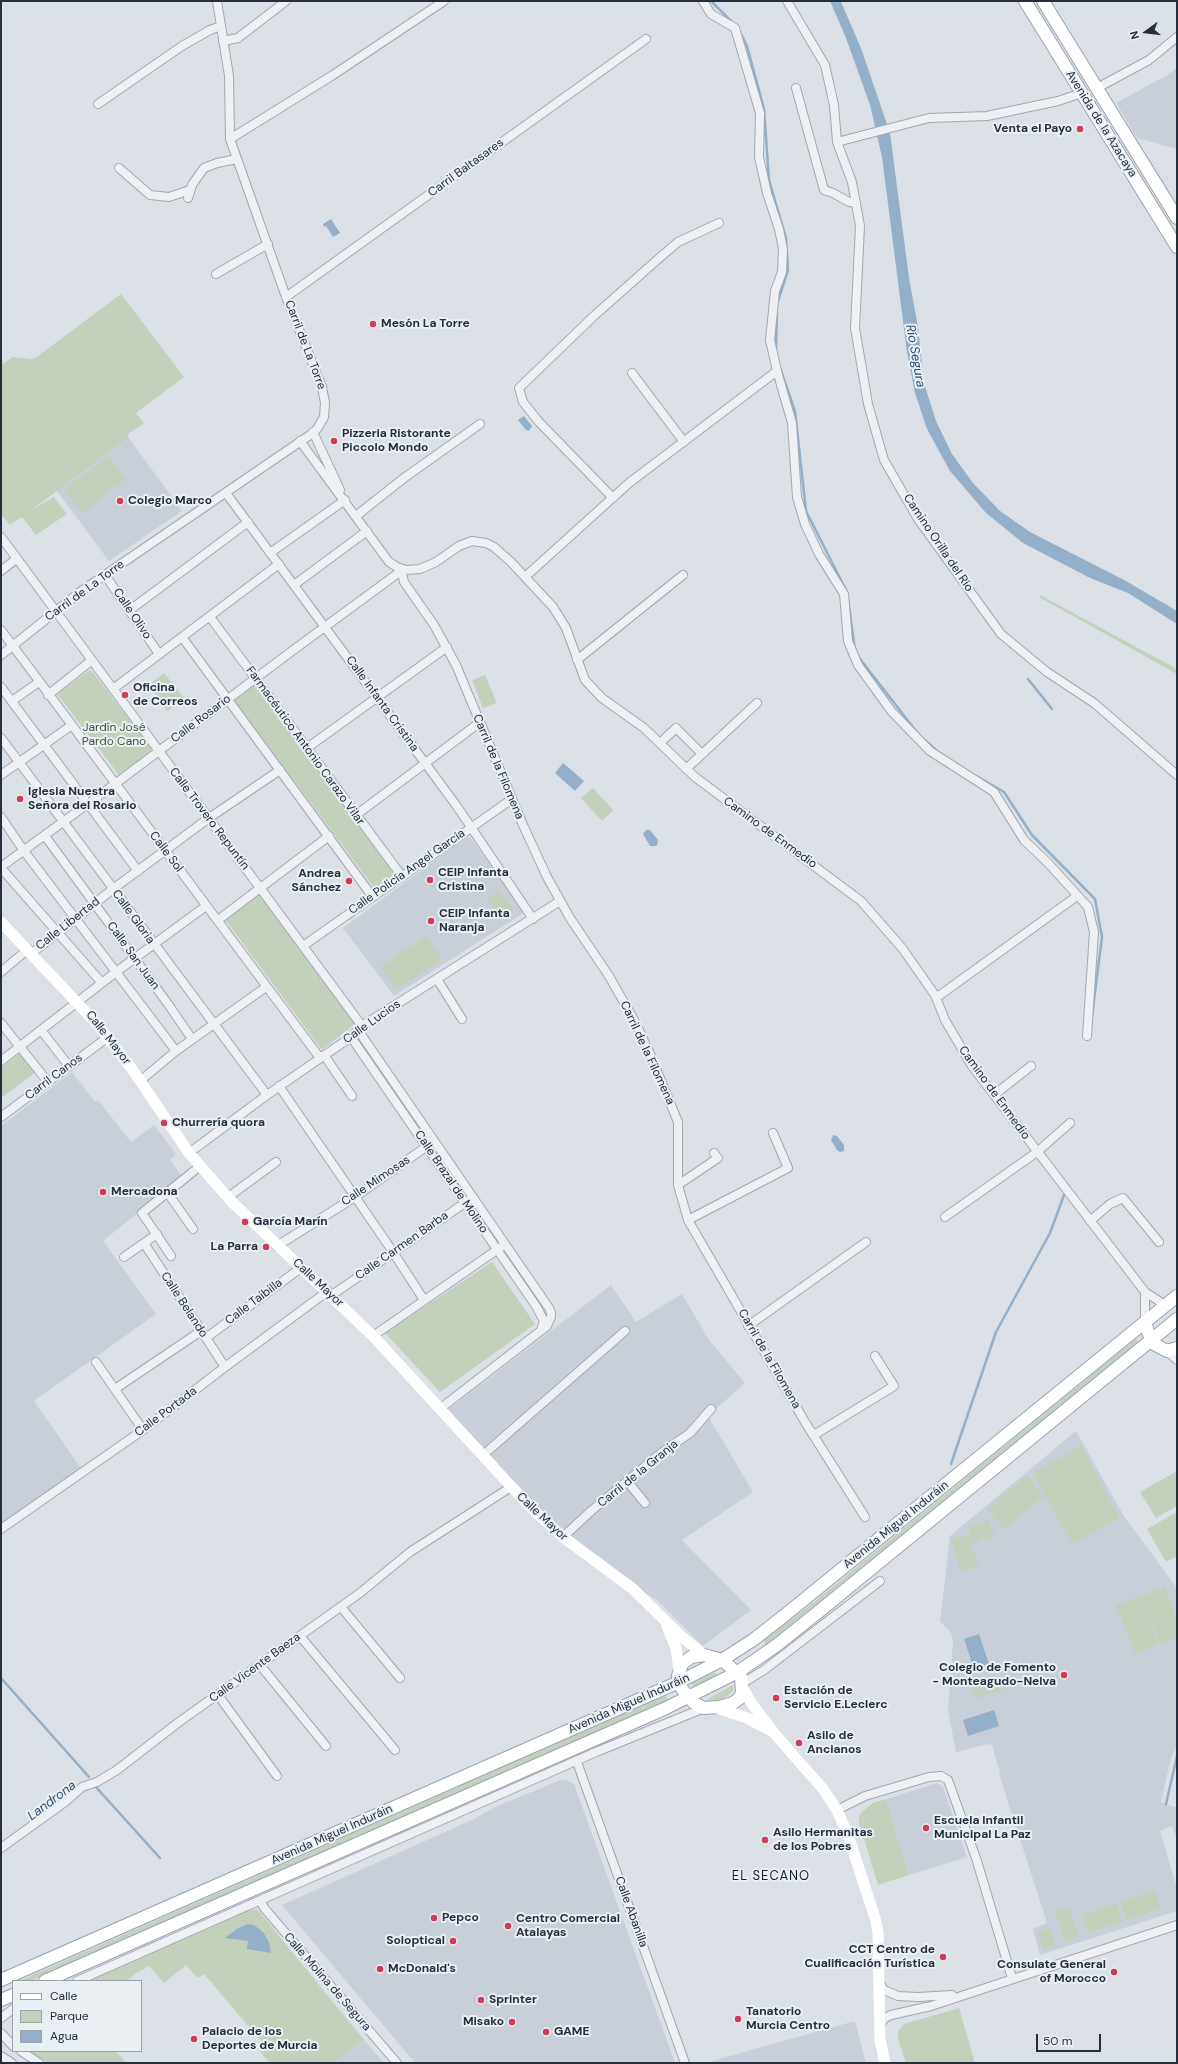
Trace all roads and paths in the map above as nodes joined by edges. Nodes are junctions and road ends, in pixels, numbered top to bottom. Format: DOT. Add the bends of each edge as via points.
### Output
graph roads {
  1 [pos="217,1"];
  2 [pos="286,1"];
  3 [pos="444,1"];
  4 [pos="703,1"];
  5 [pos="787,1"];
  6 [pos="1025,1"];
  7 [pos="1043,1"];
  8 [pos="221,26"];
  9 [pos="1177,37"];
  10 [pos="646,39"];
  11 [pos="223,41"];
  12 [pos="796,88"];
  13 [pos="1097,88"];
  14 [pos="1082,93"];
  15 [pos="98,104"];
  16 [pos="230,139"];
  17 [pos="837,142"];
  18 [pos="237,159"];
  19 [pos="119,168"];
  20 [pos="856,203"];
  21 [pos="1177,218"];
  22 [pos="719,223"];
  23 [pos="268,244"];
  24 [pos="1177,247"];
  25 [pos="216,274"];
  26 [pos="286,297"];
  27 [pos="776,371"];
  28 [pos="632,373"];
  29 [pos="480,424"];
  30 [pos="313,432"];
  31 [pos="300,441"];
  32 [pos="684,442"];
  33 [pos="226,493"];
  34 [pos="613,498"];
  35 [pos="344,500"];
  36 [pos="356,516"];
  37 [pos="248,522"];
  38 [pos="367,531"];
  39 [pos="1,537"];
  40 [pos="270,553"];
  41 [pos="16,559"];
  42 [pos="279,564"];
  43 [pos="401,570"];
  44 [pos="1,571"];
  45 [pos="106,575"];
  46 [pos="683,575"];
  47 [pos="525,577"];
  48 [pos="294,586"];
  49 [pos="130,610"];
  50 [pos="55,612"];
  51 [pos="210,617"];
  52 [pos="325,627"];
  53 [pos="1,630"];
  54 [pos="182,637"];
  55 [pos="12,646"];
  56 [pos="447,647"];
  57 [pos="159,654"];
  58 [pos="1,655"];
  59 [pos="92,660"];
  60 [pos="577,660"];
  61 [pos="255,678"];
  62 [pos="39,682"];
  63 [pos="1,687"];
  64 [pos="114,689"];
  65 [pos="48,695"];
  66 [pos="377,697"];
  67 [pos="228,699"];
  68 [pos="12,701"];
  69 [pos="757,703"];
  70 [pos="479,723"];
  71 [pos="72,725"];
  72 [pos="1,738"];
  73 [pos="660,743"];
  74 [pos="44,744"];
  75 [pos="307,748"];
  76 [pos="159,751"];
  77 [pos="702,754"];
  78 [pos="19,762"];
  79 [pos="425,763"];
  80 [pos="686,769"];
  81 [pos="280,770"];
  82 [pos="1,775"];
  83 [pos="1177,775"];
  84 [pos="115,784"];
  85 [pos="512,799"];
  86 [pos="89,804"];
  87 [pos="356,816"];
  88 [pos="1,818"];
  89 [pos="208,818"];
  90 [pos="63,822"];
  91 [pos="470,827"];
  92 [pos="45,836"];
  93 [pos="329,836"];
  94 [pos="165,850"];
  95 [pos="24,851"];
  96 [pos="1,868"];
  97 [pos="138,871"];
  98 [pos="400,875"];
  99 [pos="260,888"];
  100 [pos="113,889"];
  101 [pos="372,896"];
  102 [pos="1077,896"];
  103 [pos="560,901"];
  104 [pos="95,904"];
  105 [pos="206,906"];
  106 [pos="76,919"];
  107 [pos="533,919"];
  108 [pos="218,920"];
  109 [pos="1,922"];
  110 [pos="58,933"];
  111 [pos="153,945"];
  112 [pos="303,946"];
  113 [pos="30,951"];
  114 [pos="135,958"];
  115 [pos="1,972"];
  116 [pos="116,972"];
  117 [pos="437,979"];
  118 [pos="102,983"];
  119 [pos="266,987"];
  120 [pos="936,998"];
  121 [pos="78,1002"];
  122 [pos="462,1019"];
  123 [pos="1,1023"];
  124 [pos="213,1024"];
  125 [pos="360,1028"];
  126 [pos="41,1030"];
  127 [pos="1088,1036"];
  128 [pos="108,1037"];
  129 [pos="351,1037"];
  130 [pos="192,1039"];
  131 [pos="19,1046"];
  132 [pos="176,1051"];
  133 [pos="322,1057"];
  134 [pos="1,1061"];
  135 [pos="69,1066"];
  136 [pos="1031,1066"];
  137 [pos="140,1081"];
  138 [pos="48,1082"];
  139 [pos="279,1086"];
  140 [pos="267,1095"];
  141 [pos="994,1095"];
  142 [pos="352,1096"];
  143 [pos="1,1117"];
  144 [pos="1070,1123"];
  145 [pos="773,1133"];
  146 [pos="434,1142"];
  147 [pos="427,1147"];
  148 [pos="1037,1152"];
  149 [pos="189,1153"];
  150 [pos="714,1153"];
  151 [pos="276,1162"];
  152 [pos="200,1166"];
  153 [pos="678,1185"];
  154 [pos="168,1192"];
  155 [pos="355,1197"];
  156 [pos="473,1197"];
  157 [pos="227,1198"];
  158 [pos="465,1202"];
  159 [pos="945,1217"];
  160 [pos="688,1220"];
  161 [pos="1090,1221"];
  162 [pos="193,1228"];
  163 [pos="157,1234"];
  164 [pos="866,1242"];
  165 [pos="1159,1242"];
  166 [pos="144,1243"];
  167 [pos="505,1244"];
  168 [pos="277,1246"];
  169 [pos="497,1250"];
  170 [pos="393,1252"];
  171 [pos="171,1256"];
  172 [pos="124,1257"];
  173 [pos="302,1267"];
  174 [pos="1145,1292"];
  175 [pos="330,1293"];
  176 [pos="1177,1296"];
  177 [pos="424,1300"];
  178 [pos="1165,1305"];
  179 [pos="1177,1318"];
  180 [pos="1145,1322"];
  181 [pos="748,1326"];
  182 [pos="201,1331"];
  183 [pos="541,1331"];
  184 [pos="625,1331"];
  185 [pos="373,1336"];
  186 [pos="206,1338"];
  187 [pos="1152,1340"];
  188 [pos="1172,1350"];
  189 [pos="875,1356"];
  190 [pos="1177,1360"];
  191 [pos="96,1362"];
  192 [pos="225,1367"];
  193 [pos="114,1389"];
  194 [pos="441,1408"];
  195 [pos="711,1410"];
  196 [pos="143,1430"];
  197 [pos="814,1435"];
  198 [pos="482,1456"];
  199 [pos="627,1482"];
  200 [pos="511,1487"];
  201 [pos="645,1503"];
  202 [pos="865,1518"];
  203 [pos="1,1529"];
  204 [pos="563,1537"];
  205 [pos="880,1580"];
  206 [pos="341,1606"];
  207 [pos="662,1618"];
  208 [pos="300,1636"];
  209 [pos="704,1655"];
  210 [pos="722,1660"];
  211 [pos="260,1665"];
  212 [pos="679,1670"];
  213 [pos="400,1678"];
  214 [pos="741,1681"];
  215 [pos="679,1682"];
  216 [pos="218,1695"];
  217 [pos="689,1698"];
  218 [pos="709,1708"];
  219 [pos="774,1733"];
  220 [pos="326,1746"];
  221 [pos="395,1750"];
  222 [pos="577,1762"];
  223 [pos="277,1776"];
  224 [pos="837,1810"];
  225 [pos="1,1848"];
  226 [pos="260,1901"];
  227 [pos="1177,1925"];
  228 [pos="1012,1978"];
  229 [pos="1,1980"];
  230 [pos="47,1980"];
  231 [pos="79,1980"];
  232 [pos="878,1981"];
  233 [pos="964,1994"];
  234 [pos="12,1995"];
  235 [pos="1,2000"];
  236 [pos="12,2010"];
  237 [pos="1,2018"];
  238 [pos="880,2024"];
  239 [pos="1,2033"];
  240 [pos="12,2045"];
  241 [pos="22,2052"];
  242 [pos="1,2056"];
  243 [pos="12,2063"];
  244 [pos="39,2063"];
  245 [pos="396,2063"];
  246 [pos="685,2063"];
  247 [pos="885,2063"];
  1 -- 8 [label="street, Carril de La Torre"];
  2 -- 11 [label="street" via="238,38"];
  3 -- 16 [label="street" via="334,75"];
  4 -- 27 [label="street" via="712,14 735,28 760,113 759,157 783,249 782,272 775,291 771,318 770,340"];
  5 -- 17 [label="street, Camino Orilla del Río" via="825,66 834,105"];
  6 -- 14 [label="main road, Avenida de la Azacaya"];
  7 -- 13 [label="main road, Avenida de la Azacaya"];
  8 -- 11 [label="street, Carril de La Torre"];
  8 -- 15 [label="street" via="182,46"];
  9 -- 13 [label="street" via="1149,60"];
  10 -- 26 [label="street, Carril Baltasares"];
  11 -- 16 [label="street, Carril de La Torre" via="228,76"];
  12 -- 20 [label="street" via="824,190"];
  13 -- 21 [label="main road, Avenida de la Azacaya"];
  14 -- 17 [label="street" via="1058,101 988,116 929,118"];
  14 -- 24 [label="main road, Avenida de la Azacaya"];
  16 -- 18 [label="street, Carril de La Torre"];
  17 -- 20 [label="street, Camino Orilla del Río" via="852,182"];
  18 -- 19 [label="street" via="204,168 192,184 189,194 169,197 150,195"];
  18 -- 23 [label="street, Carril de La Torre"];
  20 -- 83 [label="street, Camino Orilla del Río" via="860,226 855,328 868,404 884,460 918,519 1001,634 1047,672 1094,702"];
  22 -- 34 [label="street" via="678,242 595,315 519,388 523,402 539,422"];
  23 -- 25 [label="street"];
  23 -- 26 [label="street, Carril de La Torre"];
  26 -- 30 [label="street, Carril de La Torre" via="322,387 325,412"];
  27 -- 32 [label="street"];
  27 -- 102 [label="street" via="792,423 797,497 805,524 819,554 844,594 848,641 858,665 892,712 930,751 994,792 1024,840"];
  28 -- 32 [label="street"];
  29 -- 36 [label="street"];
  30 -- 31 [label="street, Carril de La Torre"];
  30 -- 35 [label="street"];
  31 -- 33 [label="street, Carril de La Torre"];
  31 -- 35 [label="street"];
  32 -- 34 [label="street"];
  33 -- 37 [label="street, Calle Infanta Cristina"];
  33 -- 45 [label="street, Carril de La Torre"];
  34 -- 47 [label="street"];
  35 -- 36 [label="street"];
  35 -- 40 [label="street"];
  36 -- 38 [label="street"];
  37 -- 40 [label="street, Calle Infanta Cristina"];
  37 -- 49 [label="street"];
  38 -- 43 [label="street" via="389,562"];
  38 -- 48 [label="street"];
  39 -- 41 [label="street, Calle Trovero Repuntín"];
  40 -- 42 [label="street, Calle Infanta Cristina"];
  41 -- 44 [label="street"];
  41 -- 50 [label="street, Calle Trovero Repuntín"];
  42 -- 48 [label="street, Calle Infanta Cristina"];
  42 -- 51 [label="street"];
  43 -- 47 [label="street, Camino de Enmedio" via="428,566 465,543 479,541 494,547"];
  43 -- 52 [label="street, Calle Rosario"];
  43 -- 56 [label="street, Carril de la Filomena" via="404,582"];
  45 -- 49 [label="street, Calle Olivo"];
  45 -- 50 [label="street, Carril de La Torre"];
  46 -- 60 [label="street"];
  47 -- 60 [label="street, Camino de Enmedio" via="560,616"];
  48 -- 52 [label="street, Calle Infanta Cristina"];
  49 -- 57 [label="street, Calle Olivo"];
  50 -- 55 [label="street, Carril de La Torre"];
  50 -- 59 [label="street, Calle Trovero Repuntín"];
  51 -- 54 [label="street"];
  51 -- 61 [label="street, Farmacéutico Antonio Carazo Vilar"];
  52 -- 61 [label="street, Calle Rosario"];
  52 -- 66 [label="street, Calle Infanta Cristina"];
  53 -- 55 [label="street, Calle Sol"];
  54 -- 57 [label="street"];
  54 -- 67 [label="street"];
  55 -- 58 [label="street, Carril de La Torre"];
  55 -- 62 [label="street, Calle Sol"];
  56 -- 66 [label="street"];
  56 -- 70 [label="street, Carril de la Filomena"];
  57 -- 64 [label="street"];
  59 -- 64 [label="street, Calle Trovero Repuntín"];
  59 -- 65 [label="street"];
  60 -- 73 [label="street, Camino de Enmedio" via="585,680 602,698 644,728"];
  61 -- 67 [label="street, Calle Rosario"];
  61 -- 75 [label="street, Farmacéutico Antonio Carazo Vilar"];
  62 -- 65 [label="street, Calle Sol"];
  62 -- 68 [label="street"];
  63 -- 68 [label="street"];
  64 -- 76 [label="street, Calle Trovero Repuntín"];
  65 -- 71 [label="street, Calle Sol"];
  66 -- 75 [label="street"];
  66 -- 79 [label="street, Calle Infanta Cristina"];
  67 -- 76 [label="street, Calle Rosario"];
  67 -- 81 [label="street"];
  68 -- 74 [label="street"];
  69 -- 77 [label="street"];
  70 -- 79 [label="street"];
  70 -- 85 [label="street, Carril de la Filomena"];
  71 -- 74 [label="street"];
  71 -- 84 [label="street, Calle Sol"];
  72 -- 78 [label="street, Calle Gloria"];
  73 -- 77 [label="street" via="676,728"];
  73 -- 80 [label="street, Camino de Enmedio"];
  74 -- 78 [label="street"];
  74 -- 86 [label="street"];
  75 -- 87 [label="street, Farmacéutico Antonio Carazo Vilar"];
  76 -- 84 [label="street, Calle Rosario"];
  76 -- 89 [label="street, Calle Trovero Repuntín"];
  77 -- 80 [label="street"];
  78 -- 82 [label="street"];
  78 -- 90 [label="street, Calle Gloria"];
  79 -- 87 [label="street"];
  79 -- 91 [label="street, Calle Infanta Cristina"];
  80 -- 120 [label="street, Camino de Enmedio" via="861,901 902,948"];
  81 -- 89 [label="street, Calle Libertad"];
  81 -- 93 [label="street"];
  84 -- 86 [label="street, Calle Rosario"];
  84 -- 94 [label="street, Calle Sol"];
  85 -- 91 [label="street, Calle Policía Angel García"];
  85 -- 103 [label="street, Carril de la Filomena"];
  86 -- 90 [label="street, Calle Rosario"];
  86 -- 97 [label="street"];
  87 -- 98 [label="street, Farmacéutico Antonio Carazo Vilar"];
  88 -- 95 [label="street"];
  89 -- 94 [label="street, Calle Libertad"];
  89 -- 99 [label="street, Calle Trovero Repuntín"];
  90 -- 92 [label="street, Calle Rosario"];
  90 -- 100 [label="street, Calle Gloria"];
  91 -- 98 [label="street, Calle Policía Angel García"];
  91 -- 107 [label="street, Calle Infanta Cristina"];
  92 -- 95 [label="street, Calle Rosario"];
  92 -- 104 [label="street, Calle San Juan"];
  93 -- 99 [label="street"];
  93 -- 101 [label="street"];
  94 -- 97 [label="street, Calle Libertad"];
  94 -- 105 [label="street, Calle Sol"];
  95 -- 96 [label="street, Calle Rosario"];
  95 -- 106 [label="street"];
  96 -- 110 [label="street"];
  97 -- 100 [label="street, Calle Libertad"];
  98 -- 101 [label="street, Calle Policía Angel García"];
  99 -- 108 [label="street"];
  99 -- 112 [label="street, Calle Trovero Repuntín"];
  100 -- 104 [label="street, Calle Libertad"];
  100 -- 111 [label="street, Calle Gloria"];
  101 -- 112 [label="street, Calle Policía Angel García"];
  102 -- 120 [label="street"];
  102 -- 127 [label="street" via="1088,907 1094,932"];
  103 -- 107 [label="street, Calle Lucios"];
  103 -- 153 [label="street, Carril de la Filomena" via="609,976 634,1020 678,1122"];
  104 -- 106 [label="street, Calle Libertad"];
  104 -- 114 [label="street, Calle San Juan"];
  105 -- 108 [label="street, Calle Sol"];
  105 -- 111 [label="street"];
  106 -- 110 [label="street, Calle Libertad"];
  106 -- 116 [label="street"];
  107 -- 117 [label="street, Calle Lucios"];
  108 -- 119 [label="street, Calle Sol"];
  109 -- 113 [label="main road, Calle Mayor"];
  110 -- 113 [label="street, Calle Libertad"];
  110 -- 118 [label="street"];
  111 -- 114 [label="street"];
  111 -- 124 [label="street, Calle Gloria"];
  112 -- 125 [label="street, Calle Trovero Repuntín"];
  113 -- 115 [label="street, Calle Libertad"];
  113 -- 121 [label="main road, Calle Mayor"];
  114 -- 116 [label="street"];
  114 -- 130 [label="street, Calle San Juan"];
  116 -- 118 [label="street"];
  116 -- 132 [label="street"];
  117 -- 122 [label="street"];
  117 -- 125 [label="street, Calle Lucios"];
  118 -- 121 [label="street"];
  119 -- 124 [label="street"];
  119 -- 133 [label="street, Calle Sol"];
  120 -- 141 [label="street, Camino de Enmedio" via="945,1020 968,1059"];
  121 -- 126 [label="street"];
  121 -- 128 [label="main road, Calle Mayor"];
  123 -- 131 [label="street"];
  124 -- 130 [label="street"];
  124 -- 140 [label="street, Calle Gloria"];
  125 -- 129 [label="street, Calle Lucios"];
  125 -- 146 [label="street, Calle Trovero Repuntín"];
  126 -- 131 [label="street"];
  126 -- 135 [label="street"];
  128 -- 135 [label="street, Carril Canos"];
  128 -- 137 [label="main road, Calle Mayor"];
  129 -- 133 [label="street, Calle Lucios"];
  129 -- 147 [label="street, Calle Brazal de Molino"];
  130 -- 132 [label="street"];
  131 -- 134 [label="street"];
  131 -- 138 [label="street"];
  132 -- 137 [label="street"];
  133 -- 139 [label="street, Calle Lucios"];
  133 -- 142 [label="street, Calle Sol"];
  135 -- 138 [label="street, Carril Canos"];
  136 -- 141 [label="street"];
  137 -- 149 [label="main road, Calle Mayor"];
  138 -- 143 [label="street, Carril Canos"];
  139 -- 140 [label="street, Calle Lucios"];
  139 -- 155 [label="street"];
  140 -- 149 [label="street, Calle Lucios"];
  141 -- 148 [label="street, Camino de Enmedio"];
  144 -- 148 [label="street"];
  145 -- 160 [label="street" via="788,1168"];
  146 -- 147 [label="street, Calle Mimosas"];
  146 -- 156 [label="street, Calle Trovero Repuntín"];
  147 -- 155 [label="street, Calle Mimosas"];
  147 -- 158 [label="street, Calle Brazal de Molino"];
  148 -- 159 [label="street"];
  148 -- 161 [label="street, Camino de Enmedio"];
  149 -- 152 [label="main road, Calle Mayor"];
  150 -- 153 [label="street" via="718,1158"];
  151 -- 157 [label="street"];
  152 -- 154 [label="street"];
  152 -- 157 [label="main road, Calle Mayor"];
  153 -- 160 [label="street, Carril de la Filomena"];
  154 -- 162 [label="street"];
  154 -- 163 [label="street" via="142,1213"];
  155 -- 168 [label="street, Calle Mimosas"];
  155 -- 170 [label="street"];
  156 -- 158 [label="street, Calle Carmen Barba"];
  156 -- 167 [label="street, Calle Trovero Repuntín"];
  157 -- 168 [label="main road, Calle Mayor"];
  158 -- 169 [label="street, Calle Brazal de Molino"];
  158 -- 170 [label="street, Calle Carmen Barba"];
  160 -- 181 [label="street, Carril de la Filomena"];
  161 -- 165 [label="street" via="1110,1204 1123,1198"];
  161 -- 174 [label="street, Camino de Enmedio"];
  163 -- 166 [label="street"];
  163 -- 171 [label="street"];
  164 -- 181 [label="street"];
  166 -- 172 [label="street"];
  166 -- 182 [label="street, Calle Belando"];
  167 -- 169 [label="street"];
  167 -- 183 [label="street, Calle Trovero Repuntín" via="549,1308 551,1317"];
  168 -- 173 [label="main road, Calle Mayor"];
  169 -- 177 [label="street"];
  169 -- 183 [label="street, Calle Brazal de Molino" via="542,1315 544,1321"];
  170 -- 175 [label="street, Calle Carmen Barba"];
  170 -- 177 [label="street"];
  173 -- 175 [label="main road, Calle Mayor"];
  173 -- 186 [label="street, Calle Taibilla"];
  174 -- 178 [label="street, Camino de Enmedio"];
  174 -- 180 [label="street"];
  175 -- 185 [label="main road, Calle Mayor"];
  175 -- 192 [label="street, Calle Portada"];
  176 -- 178 [label="main road, Avenida Miguel Induráin"];
  177 -- 185 [label="street"];
  178 -- 179 [label="main road"];
  178 -- 180 [label="main road, Avenida Miguel Induráin"];
  179 -- 187 [label="main road, Avenida Miguel Induráin"];
  180 -- 187 [label="main road"];
  180 -- 210 [label="main road, Avenida Miguel Induráin" via="785,1615"];
  181 -- 197 [label="street, Carril de la Filomena"];
  182 -- 186 [label="street, Calle Belando"];
  182 -- 193 [label="street"];
  183 -- 194 [label="street"];
  184 -- 198 [label="street"];
  185 -- 194 [label="main road, Calle Mayor"];
  186 -- 192 [label="street, Calle Belando"];
  187 -- 188 [label="main road"];
  187 -- 214 [label="main road, Avenida Miguel Induráin" via="777,1645"];
  188 -- 190 [label="street"];
  189 -- 197 [label="street" via="894,1386"];
  191 -- 193 [label="street"];
  192 -- 196 [label="street, Calle Portada"];
  193 -- 196 [label="street"];
  194 -- 198 [label="main road, Calle Mayor"];
  195 -- 199 [label="street, Carril de la Granja" via="690,1433"];
  196 -- 203 [label="street, Calle Portada"];
  197 -- 202 [label="street, Carril de la Filomena"];
  198 -- 200 [label="main road, Calle Mayor"];
  199 -- 201 [label="street"];
  199 -- 204 [label="street, Carril de la Granja"];
  200 -- 204 [label="main road, Calle Mayor"];
  200 -- 206 [label="street, Calle Vicente Baeza" via="410,1552"];
  204 -- 207 [label="main road, Calle Mayor" via="633,1589"];
  205 -- 214 [label="street" via="764,1670"];
  206 -- 208 [label="street, Calle Vicente Baeza"];
  206 -- 213 [label="street"];
  207 -- 209 [label="main road, Calle Mayor"];
  207 -- 212 [label="main road, Calle Mayor" via="676,1648"];
  208 -- 211 [label="street, Calle Vicente Baeza"];
  208 -- 221 [label="street"];
  209 -- 210 [label="main road"];
  209 -- 212 [label="main road" via="684,1661"];
  210 -- 214 [label="main road"];
  210 -- 215 [label="main road, Avenida Miguel Induráin"];
  211 -- 216 [label="street, Calle Vicente Baeza"];
  211 -- 220 [label="street"];
  212 -- 215 [label="main road"];
  214 -- 217 [label="main road, Avenida Miguel Induráin"];
  214 -- 218 [label="main road" via="741,1695 737,1700 730,1705"];
  214 -- 219 [label="main road" via="750,1701"];
  215 -- 217 [label="main road"];
  215 -- 229 [label="main road, Avenida Miguel Induráin"];
  216 -- 223 [label="street"];
  216 -- 225 [label="street, Calle Vicente Baeza" via="117,1770 97,1782 82,1787"];
  217 -- 218 [label="main road" via="694,1703"];
  217 -- 230 [label="main road, Avenida Miguel Induráin"];
  218 -- 219 [label="main road" via="747,1718"];
  218 -- 222 [label="street" via="623,1740"];
  219 -- 224 [label="main road" via="813,1776"];
  222 -- 226 [label="street"];
  222 -- 246 [label="street, Calle Abanilla"];
  224 -- 228 [label="street" via="865,1796 929,1776 941,1776 948,1780 976,1858"];
  224 -- 232 [label="main road" via="853,1848 875,1918 879,1947"];
  226 -- 231 [label="street"];
  226 -- 245 [label="street, Calle Molina de Segura"];
  227 -- 228 [label="street"];
  228 -- 233 [label="street"];
  232 -- 233 [label="street" via="884,1990 898,1996"];
  232 -- 238 [label="main road"];
  233 -- 238 [label="street" via="931,2006 891,2015"];
  234 -- 235 [label="main road"];
  236 -- 237 [label="street"];
  238 -- 247 [label="main road"];
  239 -- 240 [label="street"];
  241 -- 244 [label="street"];
  242 -- 243 [label="street"];
}
